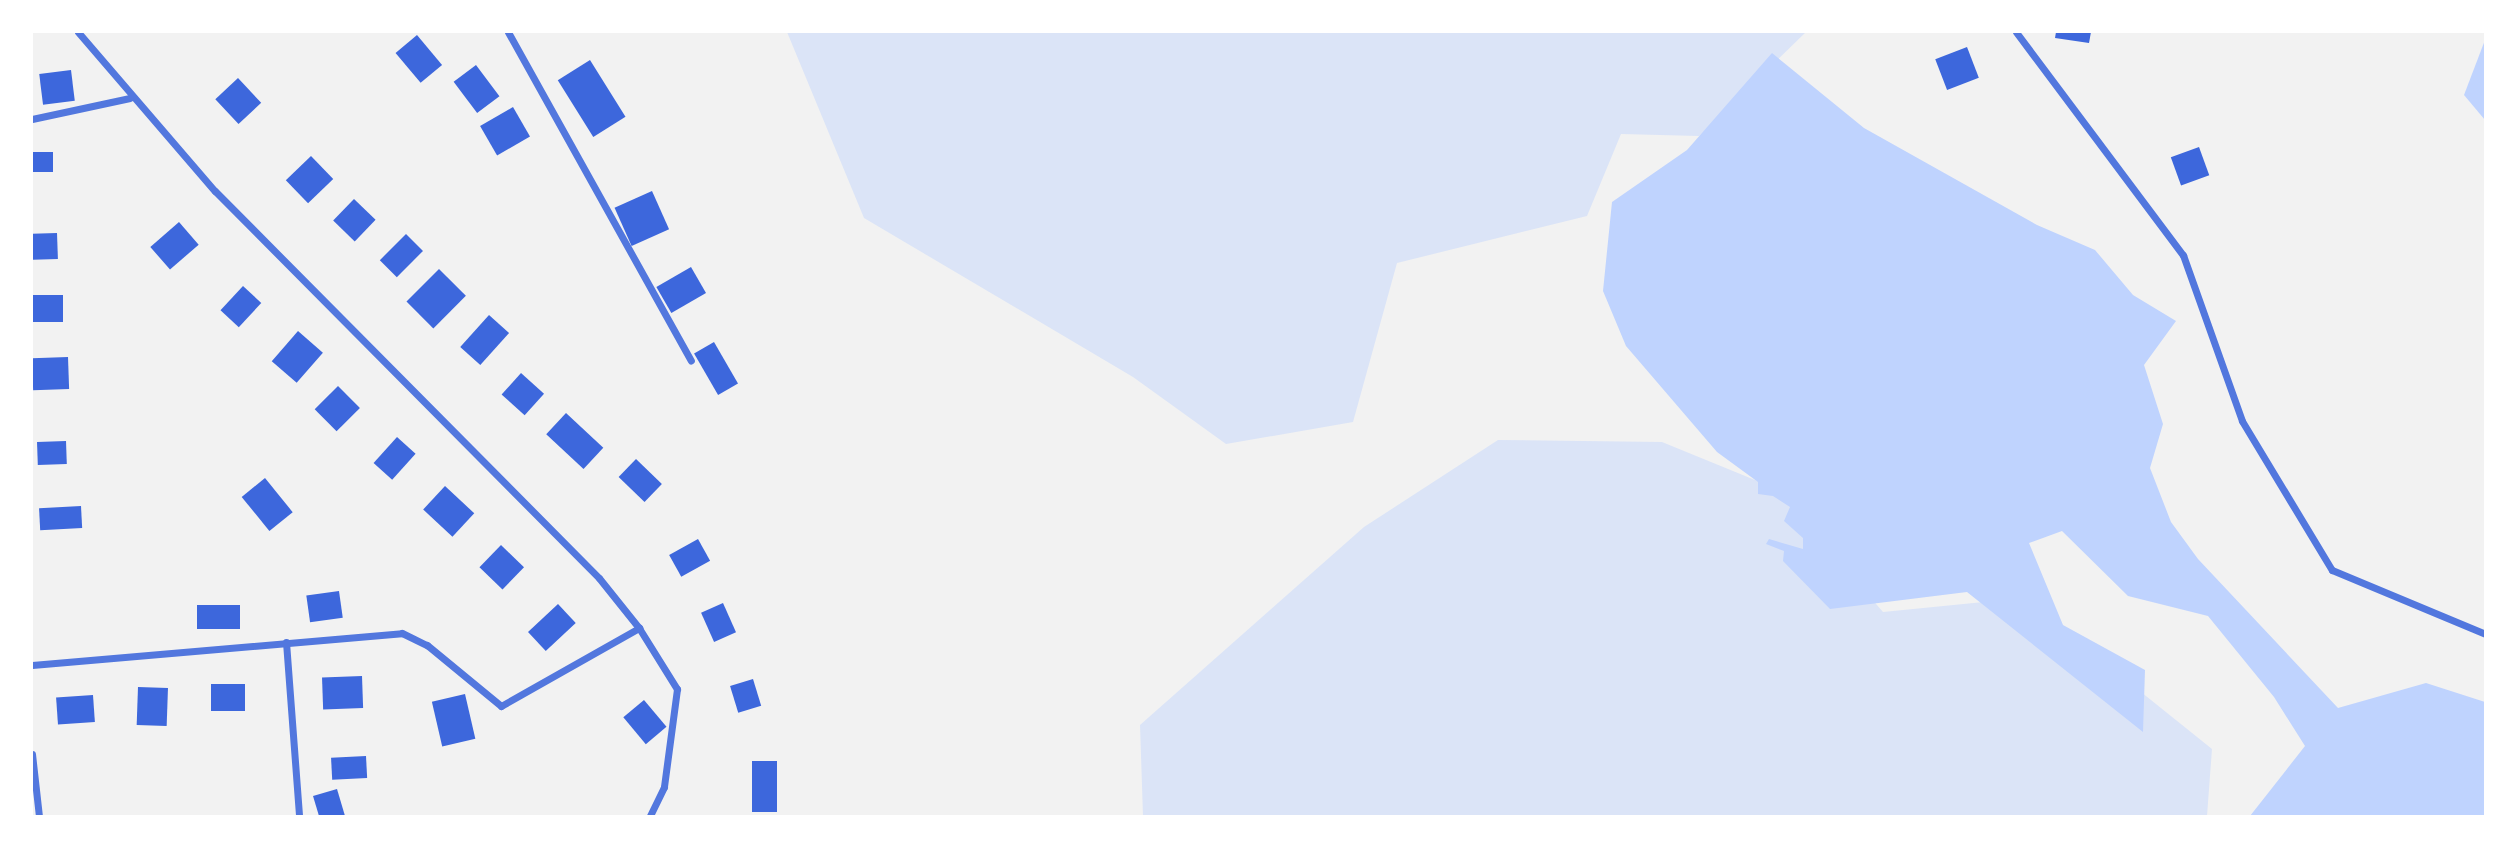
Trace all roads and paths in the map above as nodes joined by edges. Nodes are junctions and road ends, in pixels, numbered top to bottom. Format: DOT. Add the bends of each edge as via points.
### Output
graph roads {
  1 [pos="78,32"];
  2 [pos="508,32"];
  3 [pos="2016,32"];
  4 [pos="131,98"];
  5 [pos="32,119"];
  6 [pos="691,361"];
  7 [pos="639,628"];
  8 [pos="2486,634"];
  9 [pos="286,642"];
  10 [pos="32,664"];
  11 [pos="32,754"];
  12 [pos="39,817"];
  13 [pos="299,817"];
  14 [pos="650,817"];
  1 -- 4 [label="street"];
  2 -- 6 [label="street"];
  3 -- 8 [label="street" via="2183,254 2242,421 2332,570"];
  4 -- 5 [label="street"];
  4 -- 7 [label="street" via="215,191 599,578"];
  7 -- 9 [label="street" via="501,706 428,645 402,633"];
  7 -- 14 [label="street" via="677,689 664,787"];
  9 -- 10 [label="street"];
  9 -- 13 [label="street"];
  11 -- 12 [label="street"];
}
